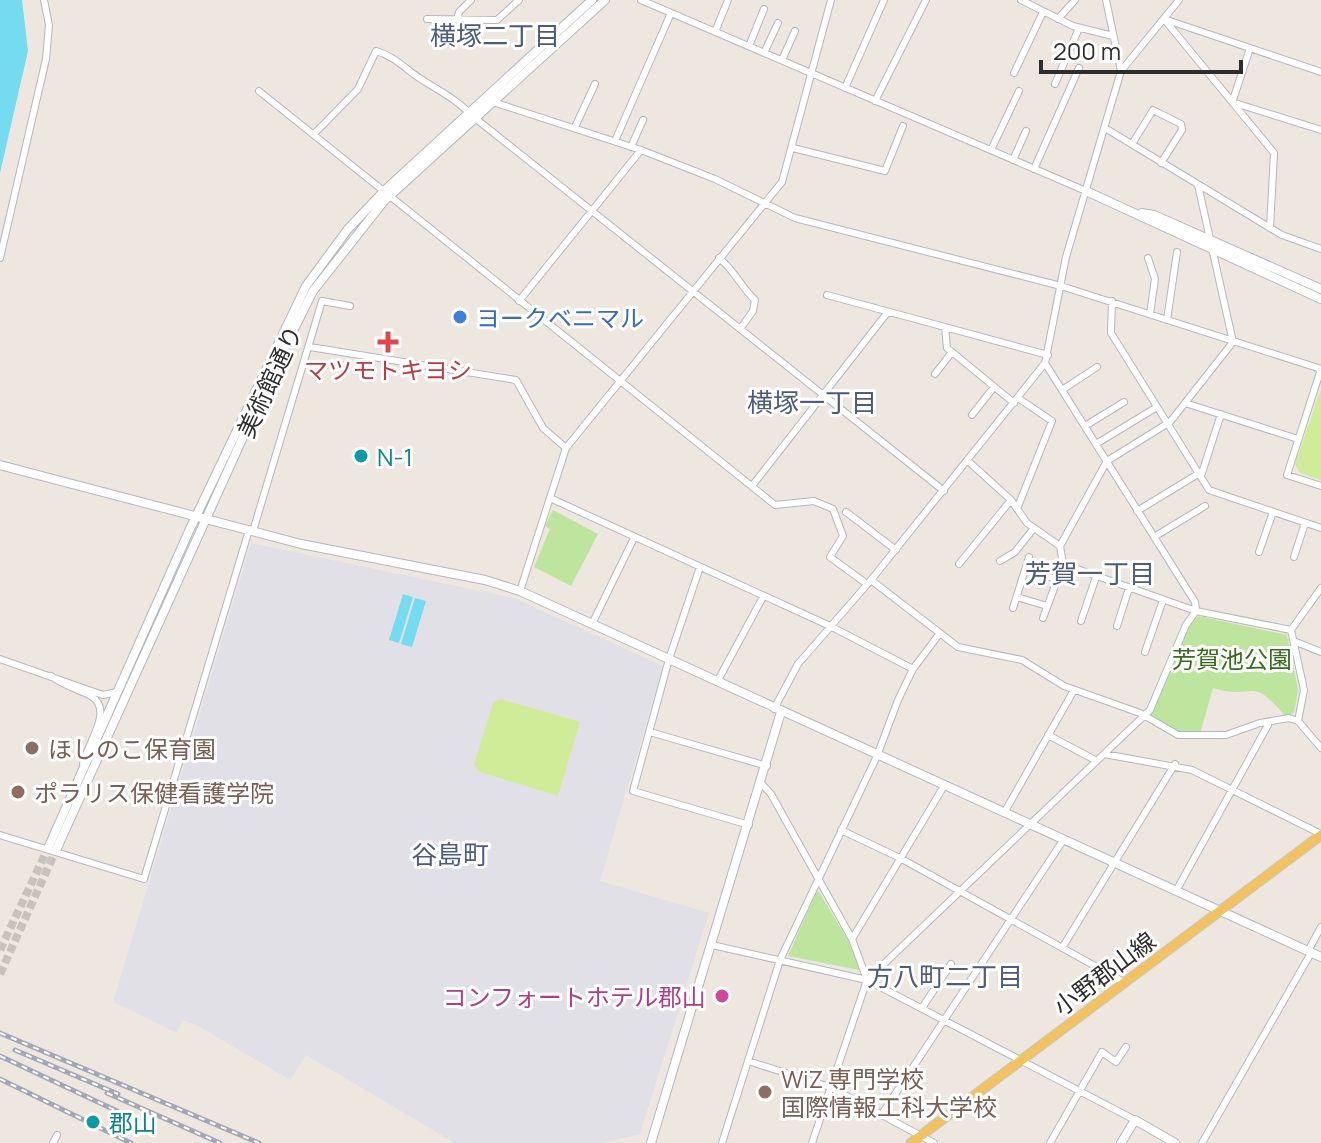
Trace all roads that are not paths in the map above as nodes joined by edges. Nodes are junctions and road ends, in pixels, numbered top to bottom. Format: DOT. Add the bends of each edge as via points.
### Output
graph roads {
  1 [pos="44,0"];
  2 [pos="471,0"];
  3 [pos="519,0"];
  4 [pos="592,0"];
  5 [pos="605,0"];
  6 [pos="641,0"];
  7 [pos="728,0"];
  8 [pos="831,0"];
  9 [pos="884,0"];
  10 [pos="926,0"];
  11 [pos="1075,0"];
  12 [pos="1106,0"];
  13 [pos="1179,0"];
  14 [pos="1026,1"];
  15 [pos="764,9"];
  16 [pos="1043,12"];
  17 [pos="671,13"];
  18 [pos="427,19"];
  19 [pos="1058,19"];
  20 [pos="1164,19"];
  21 [pos="457,20"];
  22 [pos="778,23"];
  23 [pos="1079,28"];
  24 [pos="795,31"];
  25 [pos="715,32"];
  26 [pos="1113,36"];
  27 [pos="749,46"];
  28 [pos="1250,48"];
  29 [pos="764,53"];
  30 [pos="782,60"];
  31 [pos="1079,68"];
  32 [pos="1320,69"];
  33 [pos="1121,71"];
  34 [pos="811,73"];
  35 [pos="1014,73"];
  36 [pos="595,84"];
  37 [pos="1055,84"];
  38 [pos="845,88"];
  39 [pos="259,91"];
  40 [pos="1019,91"];
  41 [pos="875,101"];
  42 [pos="1234,101"];
  43 [pos="493,102"];
  44 [pos="472,115"];
  45 [pos="643,120"];
  46 [pos="903,126"];
  47 [pos="575,127"];
  48 [pos="1105,128"];
  49 [pos="1321,130"];
  50 [pos="1026,131"];
  51 [pos="314,134"];
  52 [pos="615,141"];
  53 [pos="1132,144"];
  54 [pos="631,147"];
  55 [pos="793,148"];
  56 [pos="641,150"];
  57 [pos="991,150"];
  58 [pos="1013,160"];
  59 [pos="1161,163"];
  60 [pos="1034,169"];
  61 [pos="1198,185"];
  62 [pos="1086,191"];
  63 [pos="386,193"];
  64 [pos="764,204"];
  65 [pos="593,211"];
  66 [pos="1270,228"];
  67 [pos="1212,245"];
  68 [pos="1321,249"];
  69 [pos="1177,252"];
  70 [pos="0,258"];
  71 [pos="719,258"];
  72 [pos="1148,258"];
  73 [pos="1061,286"];
  74 [pos="1321,289"];
  75 [pos="692,291"];
  76 [pos="827,295"];
  77 [pos="1321,299"];
  78 [pos="519,301"];
  79 [pos="1112,301"];
  80 [pos="350,306"];
  81 [pos="887,313"];
  82 [pos="1150,314"];
  83 [pos="1167,320"];
  84 [pos="945,327"];
  85 [pos="740,329"];
  86 [pos="1233,342"];
  87 [pos="310,347"];
  88 [pos="952,352"];
  89 [pos="1047,359"];
  90 [pos="1097,367"];
  91 [pos="1321,369"];
  92 [pos="935,374"];
  93 [pos="622,382"];
  94 [pos="994,387"];
  95 [pos="1062,390"];
  96 [pos="823,395"];
  97 [pos="1016,400"];
  98 [pos="1124,402"];
  99 [pos="1185,403"];
  100 [pos="1157,407"];
  101 [pos="1221,414"];
  102 [pos="972,415"];
  103 [pos="1167,424"];
  104 [pos="1085,426"];
  105 [pos="1298,439"];
  106 [pos="1096,444"];
  107 [pos="566,448"];
  108 [pos="968,461"];
  109 [pos="1107,461"];
  110 [pos="0,465"];
  111 [pos="1200,475"];
  112 [pos="752,486"];
  113 [pos="1321,486"];
  114 [pos="944,491"];
  115 [pos="550,498"];
  116 [pos="1011,500"];
  117 [pos="1205,506"];
  118 [pos="1017,509"];
  119 [pos="1137,511"];
  120 [pos="846,512"];
  121 [pos="1273,512"];
  122 [pos="202,516"];
  123 [pos="1305,523"];
  124 [pos="1034,528"];
  125 [pos="1321,528"];
  126 [pos="251,530"];
  127 [pos="1154,537"];
  128 [pos="634,538"];
  129 [pos="1060,546"];
  130 [pos="896,550"];
  131 [pos="1259,552"];
  132 [pos="1029,557"];
  133 [pos="1294,557"];
  134 [pos="1000,561"];
  135 [pos="959,564"];
  136 [pos="1063,564"];
  137 [pos="700,567"];
  138 [pos="1026,570"];
  139 [pos="1096,577"];
  140 [pos="1056,579"];
  141 [pos="869,582"];
  142 [pos="1129,588"];
  143 [pos="1321,588"];
  144 [pos="520,591"];
  145 [pos="763,597"];
  146 [pos="1017,597"];
  147 [pos="1163,600"];
  148 [pos="1047,606"];
  149 [pos="1013,608"];
  150 [pos="1196,611"];
  151 [pos="1043,618"];
  152 [pos="1081,621"];
  153 [pos="592,624"];
  154 [pos="830,626"];
  155 [pos="1117,626"];
  156 [pos="1291,630"];
  157 [pos="940,633"];
  158 [pos="1296,642"];
  159 [pos="1145,652"];
  160 [pos="1321,652"];
  161 [pos="0,659"];
  162 [pos="669,659"];
  163 [pos="913,669"];
  164 [pos="51,676"];
  165 [pos="717,682"];
  166 [pos="1074,690"];
  167 [pos="119,691"];
  168 [pos="778,711"];
  169 [pos="1144,715"];
  170 [pos="1298,721"];
  171 [pos="1268,725"];
  172 [pos="650,732"];
  173 [pos="1048,735"];
  174 [pos="1321,735"];
  175 [pos="1319,746"];
  176 [pos="1104,754"];
  177 [pos="877,756"];
  178 [pos="1097,761"];
  179 [pos="1175,764"];
  180 [pos="767,766"];
  181 [pos="83,770"];
  182 [pos="761,783"];
  183 [pos="944,786"];
  184 [pos="1230,789"];
  185 [pos="1004,813"];
  186 [pos="1030,824"];
  187 [pos="749,825"];
  188 [pos="841,830"];
  189 [pos="0,835"];
  190 [pos="1321,835"];
  191 [pos="1064,839"];
  192 [pos="900,858"];
  193 [pos="1115,863"];
  194 [pos="817,878"];
  195 [pos="1176,891"];
  196 [pos="960,892"];
  197 [pos="1221,911"];
  198 [pos="1011,920"];
  199 [pos="1321,927"];
  200 [pos="852,939"];
  201 [pos="712,945"];
  202 [pos="1062,948"];
  203 [pos="1310,952"];
  204 [pos="1321,957"];
  205 [pos="780,960"];
  206 [pos="951,964"];
  207 [pos="867,980"];
  208 [pos="1124,982"];
  209 [pos="922,1008"];
  210 [pos="946,1020"];
  211 [pos="1126,1047"];
  212 [pos="1023,1059"];
  213 [pos="748,1061"];
  214 [pos="830,1087"];
  215 [pos="1080,1089"];
  216 [pos="882,1114"];
  217 [pos="1135,1120"];
  218 [pos="57,1135"];
  219 [pos="921,1136"];
  220 [pos="53,1143"];
  221 [pos="651,1143"];
  222 [pos="722,1143"];
  223 [pos="812,1143"];
  224 [pos="911,1143"];
  225 [pos="934,1143"];
  226 [pos="1050,1143"];
  227 [pos="1121,1143"];
  228 [pos="1175,1143"];
  229 [pos="1202,1143"];
  1 -- 70 [label="street" via="49,25 46,59"];
  2 -- 21 [label="street"];
  3 -- 21 [label="street" via="497,20"];
  4 -- 44 [label="street, 美術館通り"];
  5 -- 43 [label="street, 美術館通り"];
  6 -- 17 [label="street"];
  7 -- 25 [label="street"];
  8 -- 34 [label="street"];
  9 -- 38 [label="street"];
  10 -- 41 [label="street"];
  11 -- 19 [label="street"];
  12 -- 26 [label="street"];
  13 -- 20 [label="street"];
  14 -- 16 [label="street"];
  15 -- 27 [label="street"];
  16 -- 19 [label="street"];
  16 -- 35 [label="street"];
  17 -- 25 [label="street"];
  17 -- 52 [label="street"];
  18 -- 21 [label="street"];
  19 -- 23 [label="street"];
  20 -- 28 [label="street"];
  20 -- 33 [label="street"];
  20 -- 42 [label="street"];
  22 -- 29 [label="street"];
  23 -- 26 [label="street"];
  23 -- 37 [label="street"];
  24 -- 30 [label="street"];
  25 -- 27 [label="street"];
  26 -- 33 [label="street"];
  27 -- 29 [label="street"];
  28 -- 32 [label="street"];
  28 -- 42 [label="street"];
  29 -- 30 [label="street"];
  30 -- 34 [label="street"];
  31 -- 60 [label="street"];
  33 -- 48 [label="street"];
  34 -- 38 [label="street"];
  34 -- 55 [label="street"];
  36 -- 47 [label="street"];
  38 -- 41 [label="street"];
  39 -- 51 [label="street"];
  40 -- 57 [label="street"];
  41 -- 57 [label="street"];
  42 -- 49 [label="street"];
  42 -- 66 [label="street" via="1274,153"];
  43 -- 44 [label="street, 美術館通り"];
  43 -- 47 [label="street"];
  44 -- 51 [label="street" via="455,97 377,51 358,89"];
  44 -- 63 [label="street, 美術館通り"];
  44 -- 65 [label="street"];
  45 -- 54 [label="street"];
  46 -- 55 [label="street" via="885,171"];
  47 -- 52 [label="street"];
  48 -- 53 [label="street"];
  48 -- 62 [label="street"];
  50 -- 58 [label="street"];
  51 -- 63 [label="street"];
  52 -- 54 [label="street"];
  53 -- 59 [label="street"];
  53 -- 59 [label="street" via="1153,110 1181,124"];
  54 -- 56 [label="street"];
  55 -- 64 [label="street" via="782,182"];
  56 -- 64 [label="street"];
  56 -- 65 [label="street"];
  57 -- 58 [label="street"];
  58 -- 60 [label="street"];
  59 -- 61 [label="street"];
  60 -- 62 [label="street"];
  61 -- 66 [label="street"];
  61 -- 67 [label="street"];
  62 -- 67 [label="street"];
  62 -- 73 [label="street"];
  63 -- 78 [label="street"];
  63 -- 122 [label="street, 美術館通り" via="300,313"];
  64 -- 71 [label="street"];
  64 -- 73 [label="street" via="795,218"];
  65 -- 75 [label="street"];
  65 -- 78 [label="street"];
  66 -- 68 [label="street"];
  67 -- 74 [label="street"];
  67 -- 77 [label="street"];
  67 -- 86 [label="street"];
  69 -- 83 [label="street"];
  71 -- 75 [label="street"];
  71 -- 85 [label="street" via="737,272 745,292 755,300"];
  72 -- 82 [label="street" via="1155,279"];
  73 -- 79 [label="street"];
  73 -- 89 [label="street"];
  75 -- 85 [label="street"];
  75 -- 93 [label="street"];
  76 -- 81 [label="street"];
  78 -- 93 [label="street"];
  79 -- 82 [label="street"];
  79 -- 100 [label="street" via="1111,333"];
  80 -- 87 [label="street" via="322,301"];
  81 -- 84 [label="street"];
  81 -- 96 [label="street"];
  82 -- 83 [label="street"];
  83 -- 86 [label="street"];
  84 -- 88 [label="street"];
  84 -- 89 [label="street"];
  85 -- 96 [label="street"];
  86 -- 91 [label="street"];
  86 -- 99 [label="street"];
  87 -- 107 [label="street" via="516,380 543,428"];
  87 -- 126 [label="street"];
  88 -- 92 [label="street"];
  88 -- 94 [label="street"];
  89 -- 95 [label="street"];
  89 -- 97 [label="street"];
  90 -- 95 [label="street"];
  91 -- 105 [label="street"];
  93 -- 107 [label="street"];
  93 -- 112 [label="street"];
  94 -- 97 [label="street"];
  94 -- 102 [label="street"];
  95 -- 104 [label="street"];
  96 -- 112 [label="street"];
  96 -- 114 [label="street"];
  97 -- 108 [label="street"];
  97 -- 118 [label="street" via="1052,421"];
  98 -- 104 [label="street"];
  99 -- 101 [label="street"];
  99 -- 103 [label="street"];
  100 -- 103 [label="street"];
  100 -- 106 [label="street"];
  101 -- 105 [label="street"];
  101 -- 111 [label="street"];
  103 -- 109 [label="street"];
  103 -- 111 [label="street"];
  104 -- 106 [label="street"];
  105 -- 113 [label="street" via="1287,475"];
  106 -- 109 [label="street"];
  107 -- 115 [label="street"];
  108 -- 114 [label="street"];
  108 -- 116 [label="street"];
  109 -- 119 [label="street"];
  109 -- 129 [label="street"];
  110 -- 122 [label="street"];
  111 -- 119 [label="street"];
  111 -- 121 [label="street" via="1209,490"];
  112 -- 141 [label="street" via="775,505 814,501 833,509 843,536 830,557"];
  114 -- 130 [label="street"];
  115 -- 128 [label="street"];
  115 -- 144 [label="street"];
  116 -- 118 [label="street"];
  116 -- 135 [label="street"];
  117 -- 127 [label="street"];
  118 -- 124 [label="street"];
  119 -- 127 [label="street"];
  120 -- 130 [label="street"];
  121 -- 123 [label="street"];
  121 -- 131 [label="street"];
  122 -- 126 [label="street"];
  122 -- 167 [label="street, 美術館通り"];
  122 -- 181 [label="street, 美術館通り" via="53,847"];
  123 -- 125 [label="street"];
  123 -- 133 [label="street"];
  124 -- 129 [label="street"];
  124 -- 134 [label="street"];
  126 -- 144 [label="street"];
  126 -- 189 [label="street" via="144,879"];
  127 -- 150 [label="street"];
  128 -- 137 [label="street"];
  128 -- 153 [label="street"];
  129 -- 136 [label="street"];
  130 -- 141 [label="street"];
  132 -- 138 [label="street"];
  136 -- 139 [label="street"];
  136 -- 140 [label="street"];
  137 -- 145 [label="street"];
  137 -- 162 [label="street"];
  138 -- 140 [label="street"];
  138 -- 146 [label="street"];
  139 -- 142 [label="street"];
  139 -- 152 [label="street"];
  140 -- 148 [label="street"];
  141 -- 154 [label="street"];
  141 -- 157 [label="street"];
  142 -- 147 [label="street"];
  142 -- 155 [label="street"];
  143 -- 156 [label="street"];
  144 -- 153 [label="street"];
  145 -- 154 [label="street"];
  145 -- 165 [label="street"];
  146 -- 148 [label="street"];
  146 -- 149 [label="street"];
  147 -- 150 [label="street"];
  147 -- 159 [label="street"];
  148 -- 151 [label="street"];
  150 -- 156 [label="street"];
  150 -- 169 [label="street"];
  153 -- 162 [label="street"];
  154 -- 163 [label="street"];
  154 -- 168 [label="street" via="798,664"];
  156 -- 158 [label="street"];
  157 -- 163 [label="street"];
  157 -- 166 [label="street" via="958,647 1022,660"];
  158 -- 160 [label="street"];
  158 -- 170 [label="street" via="1304,690"];
  161 -- 164 [label="street"];
  162 -- 165 [label="street"];
  162 -- 172 [label="street"];
  163 -- 177 [label="street"];
  164 -- 167 [label="street" via="106,696"];
  164 -- 181 [label="street" via="92,697 100,707"];
  165 -- 168 [label="street"];
  166 -- 169 [label="street"];
  166 -- 173 [label="street"];
  167 -- 181 [label="street, 美術館通り"];
  168 -- 177 [label="street"];
  168 -- 180 [label="street"];
  169 -- 171 [label="street" via="1184,736 1226,735"];
  169 -- 176 [label="street"];
  170 -- 171 [label="street" via="1289,718"];
  170 -- 175 [label="street"];
  171 -- 184 [label="street"];
  172 -- 180 [label="street"];
  172 -- 187 [label="street" via="633,791"];
  173 -- 178 [label="street"];
  173 -- 185 [label="street"];
  174 -- 175 [label="street"];
  176 -- 178 [label="street"];
  176 -- 179 [label="street"];
  177 -- 183 [label="street"];
  177 -- 188 [label="street"];
  178 -- 186 [label="street"];
  179 -- 184 [label="street"];
  179 -- 193 [label="street"];
  180 -- 182 [label="street"];
  182 -- 187 [label="street"];
  182 -- 194 [label="street"];
  183 -- 185 [label="street"];
  183 -- 192 [label="street"];
  184 -- 190 [label="street"];
  184 -- 195 [label="street"];
  185 -- 186 [label="street"];
  186 -- 191 [label="street"];
  186 -- 196 [label="street"];
  187 -- 201 [label="street"];
  188 -- 192 [label="street"];
  188 -- 194 [label="street"];
  190 -- 197 [label="main road, 小野郡山線"];
  191 -- 193 [label="street"];
  191 -- 198 [label="street"];
  192 -- 196 [label="street"];
  192 -- 200 [label="street"];
  193 -- 195 [label="street"];
  193 -- 202 [label="street"];
  194 -- 200 [label="street"];
  194 -- 205 [label="street"];
  195 -- 197 [label="street"];
  196 -- 198 [label="street"];
  196 -- 207 [label="street"];
  197 -- 203 [label="street"];
  197 -- 208 [label="main road, 小野郡山線"];
  198 -- 202 [label="street"];
  198 -- 210 [label="street"];
  199 -- 203 [label="street"];
  200 -- 207 [label="street"];
  201 -- 205 [label="street"];
  201 -- 221 [label="street"];
  202 -- 208 [label="street"];
  203 -- 204 [label="street"];
  203 -- 229 [label="street"];
  205 -- 207 [label="street"];
  205 -- 213 [label="street"];
  206 -- 209 [label="street"];
  207 -- 209 [label="street"];
  207 -- 214 [label="street"];
  208 -- 212 [label="main road, 小野郡山線"];
  209 -- 210 [label="street"];
  210 -- 212 [label="street"];
  210 -- 216 [label="street"];
  211 -- 215 [label="street" via="1116,1062 1102,1052"];
  212 -- 215 [label="street"];
  212 -- 219 [label="main road, 小野郡山線"];
  213 -- 214 [label="street"];
  213 -- 222 [label="street"];
  214 -- 216 [label="street"];
  214 -- 223 [label="street"];
  215 -- 217 [label="street"];
  215 -- 226 [label="street"];
  216 -- 219 [label="street"];
  217 -- 227 [label="street"];
  217 -- 228 [label="street"];
  218 -- 220 [label="street"];
  219 -- 224 [label="main road, 小野郡山線"];
  219 -- 225 [label="street"];
}
